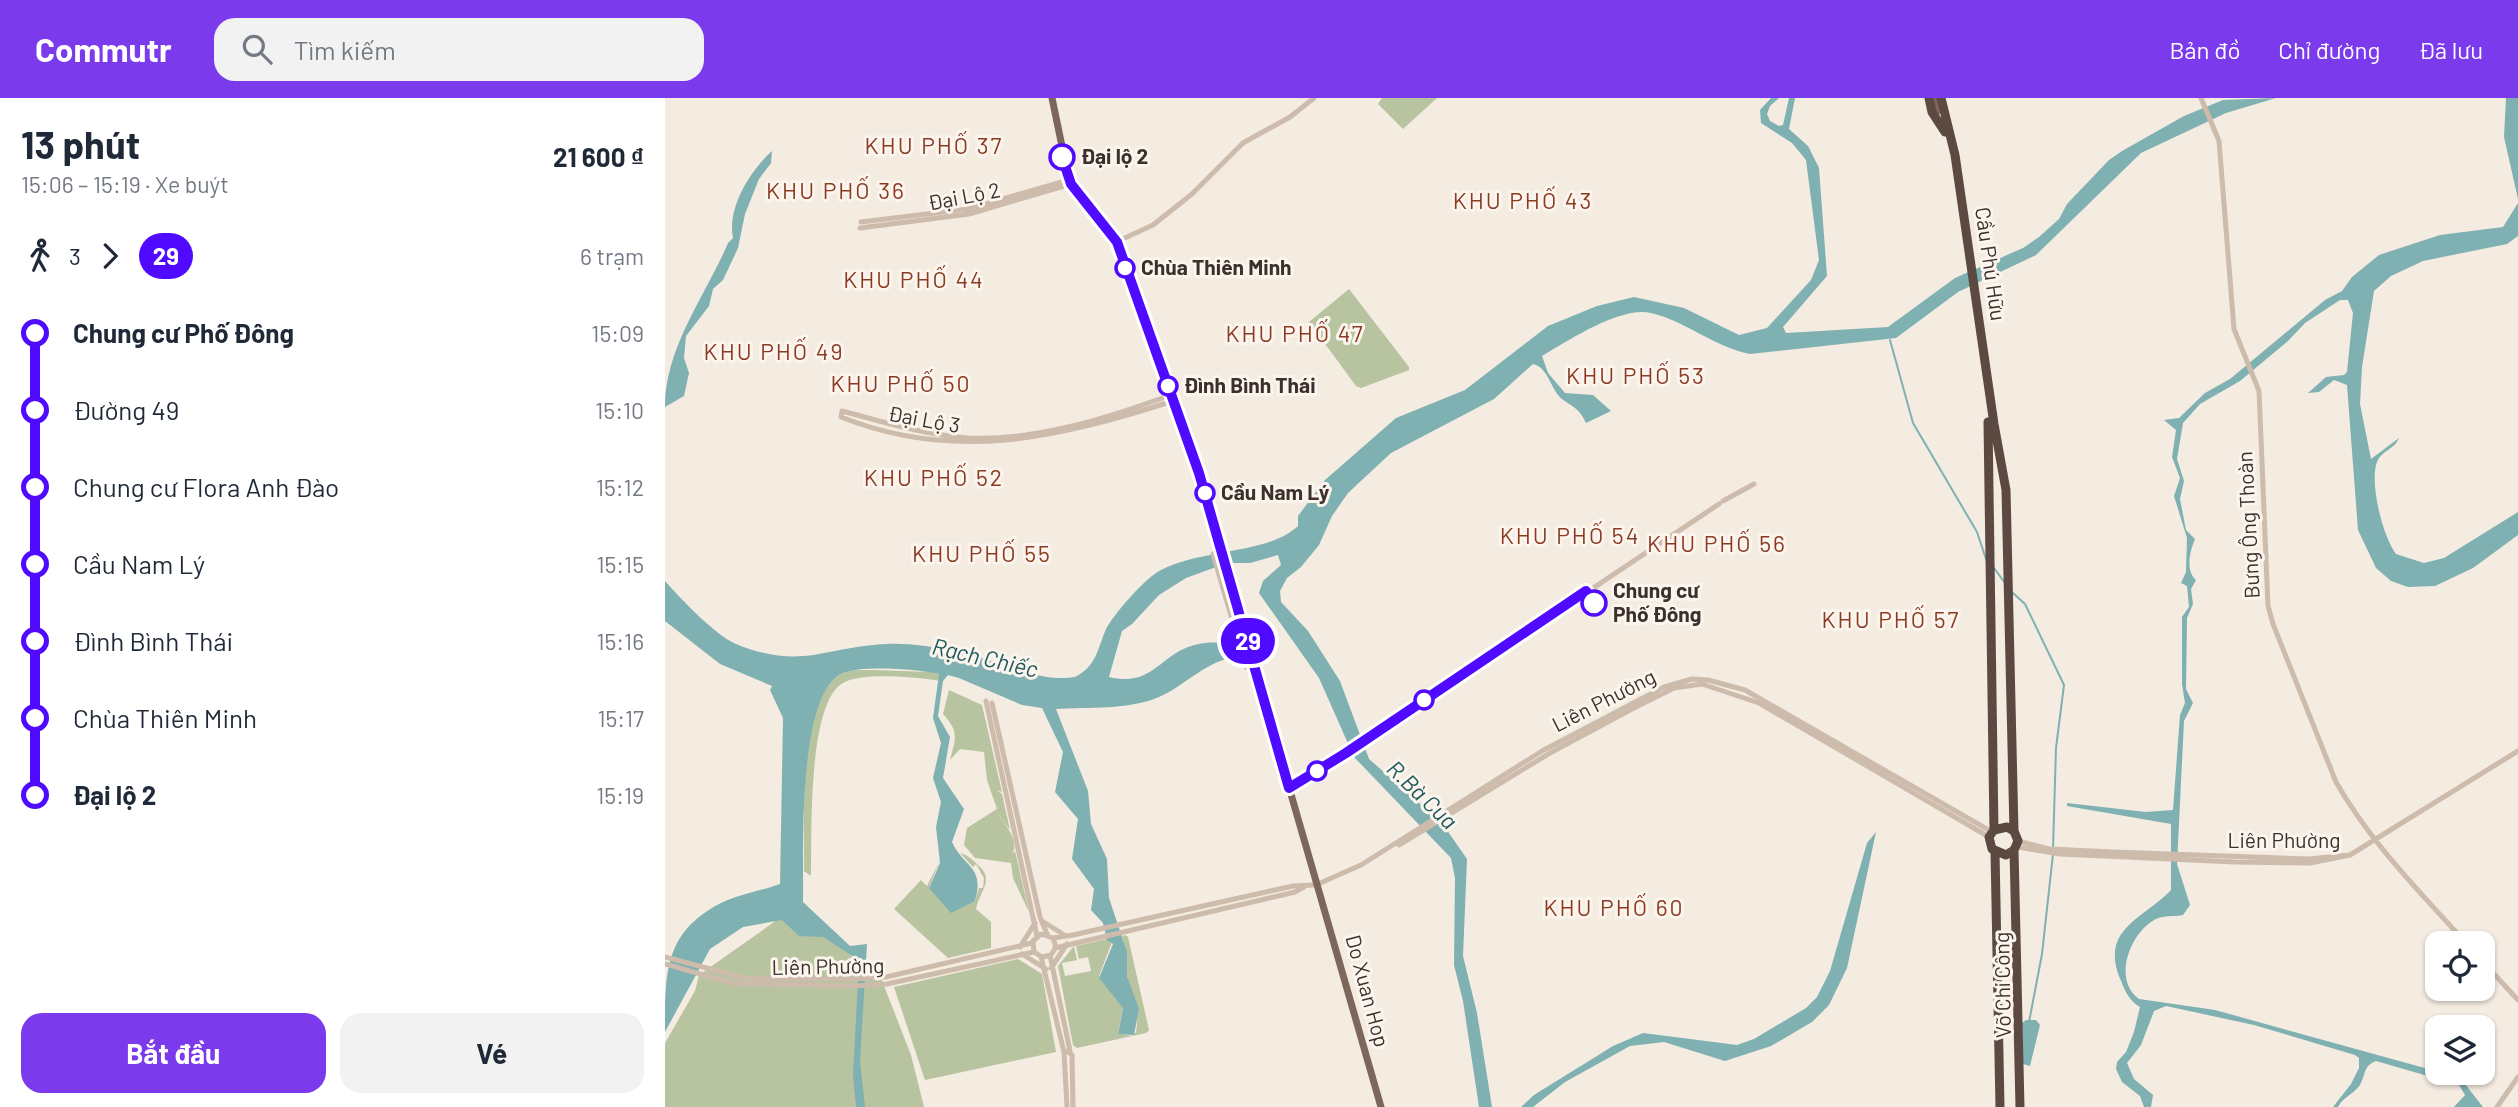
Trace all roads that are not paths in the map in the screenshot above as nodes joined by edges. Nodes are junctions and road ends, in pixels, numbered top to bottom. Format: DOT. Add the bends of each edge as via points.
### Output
graph roads {
  1 [pos="1052,98"];
  2 [pos="1314,98"];
  3 [pos="1929,98"];
  4 [pos="1935,98"];
  5 [pos="1944,98"];
  6 [pos="2201,98"];
  7 [pos="1938,111"];
  8 [pos="1947,131"];
  9 [pos="1070,182"];
  10 [pos="861,225"];
  11 [pos="1117,242"];
  12 [pos="1986,379"];
  13 [pos="1172,398"];
  14 [pos="1754,484"];
  15 [pos="1213,554"];
  16 [pos="1990,608"];
  17 [pos="2012,637"];
  18 [pos="1992,655"];
  19 [pos="2011,655"];
  20 [pos="1246,667"];
  21 [pos="989,702"];
  22 [pos="2518,751"];
  23 [pos="1892,777"];
  24 [pos="1287,789"];
  25 [pos="1993,840"];
  26 [pos="2374,840"];
  27 [pos="2015,841"];
  28 [pos="2049,851"];
  29 [pos="1316,884"];
  30 [pos="1038,922"];
  31 [pos="1104,931"];
  32 [pos="2455,931"];
  33 [pos="1047,934"];
  34 [pos="1037,936"];
  35 [pos="1066,936"];
  36 [pos="1053,938"];
  37 [pos="1032,943"];
  38 [pos="1067,944"];
  39 [pos="1055,948"];
  40 [pos="1021,950"];
  41 [pos="1034,953"];
  42 [pos="1050,956"];
  43 [pos="665,957"];
  44 [pos="1041,957"];
  45 [pos="665,964"];
  46 [pos="1049,969"];
  47 [pos="2495,975"];
  48 [pos="723,978"];
  49 [pos="2518,1000"];
  50 [pos="2518,1077"];
  51 [pos="1069,1080"];
  52 [pos="1067,1107"];
  53 [pos="1073,1107"];
  54 [pos="1379,1107"];
  55 [pos="2000,1107"];
  56 [pos="2022,1107"];
  57 [pos="2498,1107"];
  1 -- 9 [label="main road"];
  2 -- 11 [label="street" via="1243,144 1153,225"];
  3 -- 8 [label="highway" via="1932,112"];
  4 -- 7 [label="main road"];
  5 -- 8 [label="highway"];
  6 -- 26 [label="street, Bưng Ông Thoàn" via="2221,155 2232,318 2259,397 2268,607 2336,782"];
  7 -- 8 [label="highway"];
  8 -- 12 [label="highway, Cầu Phú Hữu"];
  9 -- 10 [label="street, Đại Lộ 2" via="969,214"];
  9 -- 11 [label="main road"];
  11 -- 13 [label="main road"];
  12 -- 16 [label="highway, Võ Chí Công"];
  12 -- 17 [label="highway, Võ Chí Công" via="2008,506"];
  13 -- 13 [label="street, Đại Lộ 3" via="1072,427 998,437 940,434 843,411 841,417 939,440 999,442 1077,430"];
  13 -- 24 [label="main road, Do Xuan Hop"];
  14 -- 24 [label="street"];
  15 -- 20 [label="street"];
  16 -- 18 [label="highway, Võ Chí Công"];
  16 -- 25 [label="main road, Võ Chí Công"];
  17 -- 19 [label="highway, Võ Chí Công"];
  17 -- 27 [label="main road, Võ Chí Công"];
  18 -- 19 [label="highway"];
  18 -- 25 [label="highway, Võ Chí Công"];
  19 -- 27 [label="highway, Võ Chí Công"];
  21 -- 30 [label="street"];
  22 -- 26 [label="street"];
  23 -- 25 [label="street, Liên Phường"];
  23 -- 25 [label="street, Liên Phường"];
  23 -- 29 [label="street, Liên Phường" via="1745,690 1692,679 1664,687 1549,750 1389,849"];
  24 -- 29 [label="main road, Do Xuan Hop"];
  25 -- 27 [label="highway" via="2002,826"];
  25 -- 27 [label="highway" via="2005,858"];
  25 -- 55 [label="highway, Võ Chí Công"];
  26 -- 28 [label="street, Liên Phường" via="2350,855 2308,859"];
  26 -- 32 [label="street, Bưng Ông Thoàn"];
  27 -- 28 [label="street"];
  27 -- 28 [label="street"];
  27 -- 56 [label="highway, Võ Chí Công"];
  29 -- 31 [label="street, Liên Phường"];
  29 -- 54 [label="main road, Do Xuan Hop"];
  30 -- 33 [label="street"];
  30 -- 34 [label="street"];
  30 -- 35 [label="street"];
  30 -- 40 [label="street"];
  31 -- 35 [label="street, Liên Phường"];
  31 -- 38 [label="street, Liên Phường"];
  33 -- 34 [label="street"];
  33 -- 36 [label="street"];
  34 -- 37 [label="street"];
  35 -- 36 [label="street, Liên Phường"];
  36 -- 39 [label="street"];
  37 -- 40 [label="street, Liên Phường"];
  37 -- 41 [label="street"];
  38 -- 39 [label="street, Liên Phường"];
  38 -- 46 [label="street"];
  39 -- 42 [label="street"];
  40 -- 41 [label="street, Liên Phường"];
  40 -- 46 [label="street"];
  40 -- 48 [label="street, Liên Phường" via="855,986"];
  41 -- 44 [label="street"];
  42 -- 44 [label="street"];
  42 -- 46 [label="street"];
  43 -- 48 [label="street, Liên Phường"];
  44 -- 46 [label="street"];
  45 -- 48 [label="street, Liên Phường"];
  46 -- 51 [label="street"];
  47 -- 49 [label="street"];
  50 -- 57 [label="street"];
  51 -- 52 [label="street"];
  51 -- 53 [label="street"];
}
